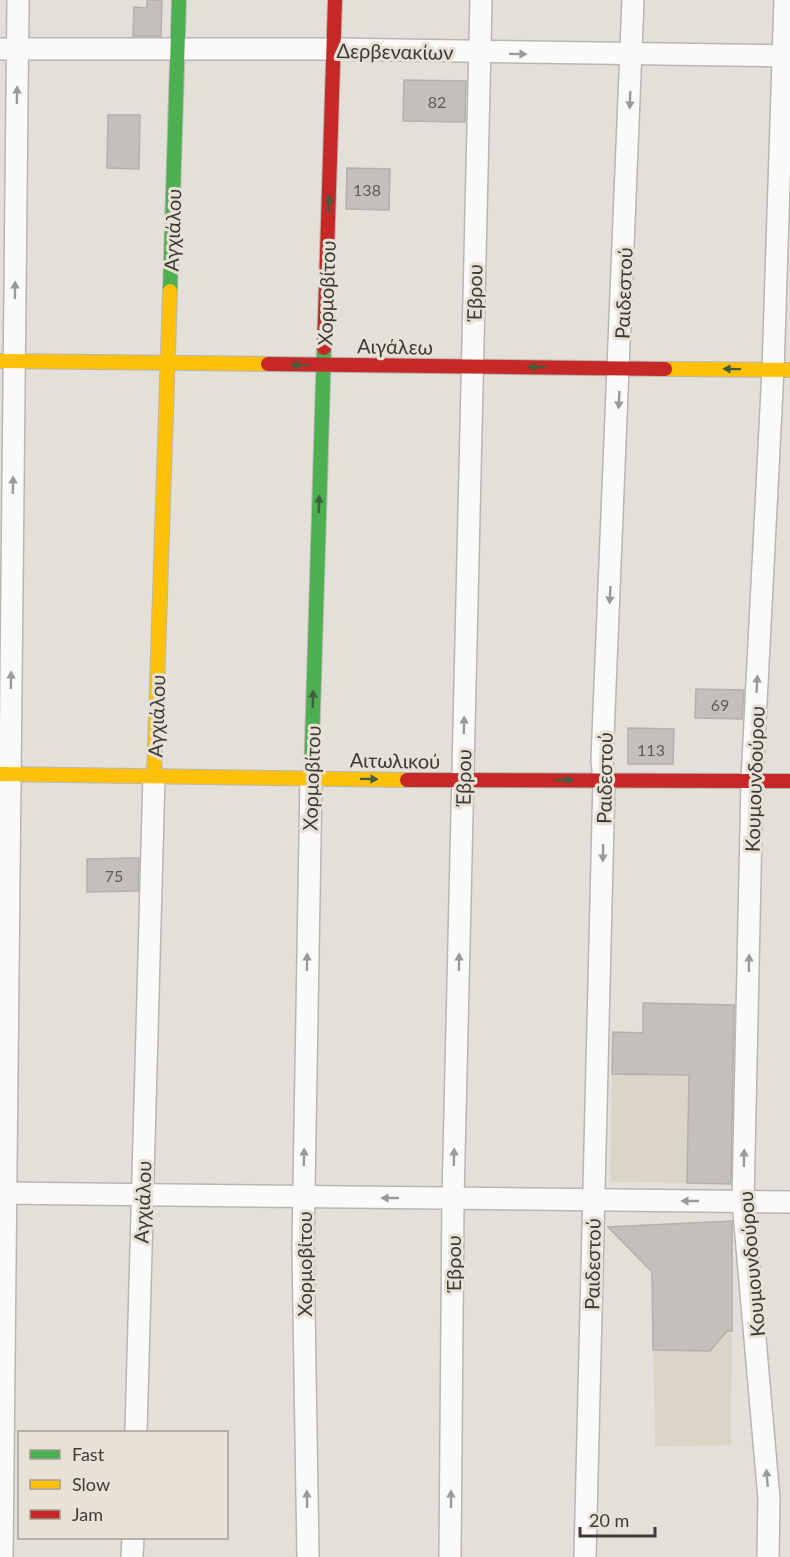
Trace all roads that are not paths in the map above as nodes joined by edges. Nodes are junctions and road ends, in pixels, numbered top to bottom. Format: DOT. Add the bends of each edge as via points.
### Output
graph roads {
  1 [pos="18,0"];
  2 [pos="179,0"];
  3 [pos="335,0"];
  4 [pos="481,0"];
  5 [pos="633,0"];
  6 [pos="785,0"];
  7 [pos="9,49"];
  8 [pos="334,49"];
  9 [pos="177,50"];
  10 [pos="479,53"];
  11 [pos="632,55"];
  12 [pos="787,56"];
  13 [pos="7,362"];
  14 [pos="167,363"];
  15 [pos="323,365"];
  16 [pos="472,366"];
  17 [pos="620,368"];
  18 [pos="782,370"];
  19 [pos="5,774"];
  20 [pos="154,776"];
  21 [pos="311,778"];
  22 [pos="604,780"];
  23 [pos="463,781"];
  24 [pos="752,781"];
  25 [pos="790,781"];
  26 [pos="3,1193"];
  27 [pos="143,1195"];
  28 [pos="303,1197"];
  29 [pos="453,1198"];
  30 [pos="594,1200"];
  31 [pos="743,1201"];
  32 [pos="790,1202"];
  33 [pos="136,1431"];
  34 [pos="132,1539"];
  35 [pos="2,1557"];
  36 [pos="132,1557"];
  37 [pos="308,1557"];
  38 [pos="450,1557"];
  39 [pos="585,1557"];
  40 [pos="768,1557"];
  1 -- 7 [label="street"];
  2 -- 9 [label="street, Αγχιάλου"];
  3 -- 8 [label="street, Χορμοβίτου"];
  4 -- 10 [label="street, Έβρου"];
  5 -- 11 [label="street, Ραιδεστού"];
  6 -- 12 [label="street, Κουμουνδούρου"];
  7 -- 9 [label="street, Δερβενακίων"];
  13 -- 7 [label="street, one-way"];
  8 -- 9 [label="street, Δερβενακίων"];
  8 -- 10 [label="street, Δερβενακίων"];
  15 -- 8 [label="street, Χορμοβίτου, one-way"];
  9 -- 14 [label="street, Αγχιάλου"];
  10 -- 11 [label="street, Δερβενακίων, one-way"];
  10 -- 16 [label="street, Έβρου"];
  11 -- 12 [label="street, Δερβενακίων"];
  11 -- 17 [label="street, Ραιδεστού, one-way"];
  12 -- 18 [label="street, Κουμουνδούρου"];
  13 -- 14 [label="street, Αιγάλεω"];
  19 -- 13 [label="street, one-way"];
  15 -- 14 [label="street, Αιγάλεω, one-way"];
  14 -- 20 [label="street, Αγχιάλου"];
  15 -- 16 [label="street, Αιγάλεω"];
  21 -- 15 [label="street, Χορμοβίτου, one-way"];
  17 -- 16 [label="street, Αιγάλεω, one-way"];
  23 -- 16 [label="street, Έβρου, one-way"];
  18 -- 17 [label="street, Αιγάλεω, one-way"];
  17 -- 22 [label="street, Ραιδεστού, one-way"];
  24 -- 18 [label="street, Κουμουνδούρου, one-way"];
  19 -- 20 [label="street, Αιτωλικού"];
  19 -- 26 [label="street"];
  20 -- 21 [label="street, Αιτωλικού"];
  20 -- 27 [label="street, Αγχιάλου"];
  21 -- 23 [label="street, Αιτωλικού, one-way"];
  28 -- 21 [label="street, Χορμοβίτου, one-way"];
  23 -- 22 [label="street, Αιτωλικού, one-way"];
  22 -- 24 [label="street, Αιτωλικού"];
  22 -- 30 [label="street, Ραιδεστού, one-way"];
  29 -- 23 [label="street, Έβρου, one-way"];
  24 -- 25 [label="street, Αιτωλικού"];
  31 -- 24 [label="street, Κουμουνδούρου, one-way"];
  26 -- 27 [label="street"];
  26 -- 35 [label="street"];
  27 -- 28 [label="street"];
  27 -- 33 [label="street, Αγχιάλου"];
  29 -- 28 [label="street, one-way"];
  37 -- 28 [label="street, Χορμοβίτου, one-way"];
  29 -- 30 [label="street"];
  38 -- 29 [label="street, Έβρου, one-way"];
  31 -- 30 [label="street, one-way"];
  30 -- 39 [label="street, Ραιδεστού"];
  31 -- 32 [label="street"];
  40 -- 31 [label="street, Κουμουνδούρου, one-way" via="769,1499"];
  34 -- 36 [label="street"];
}
